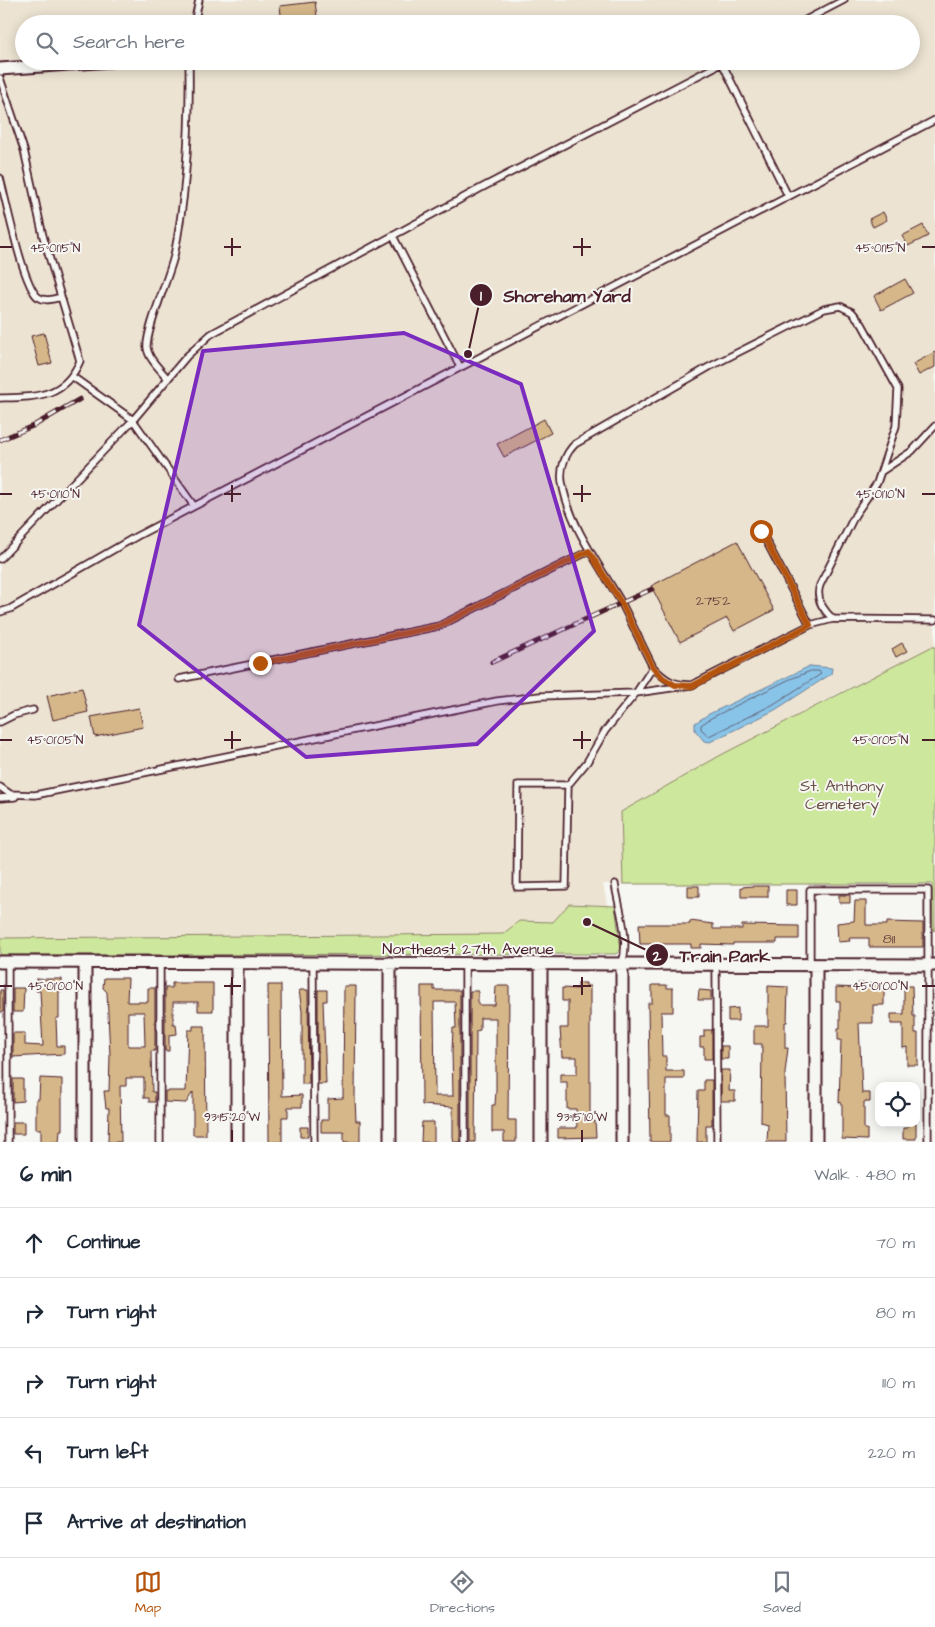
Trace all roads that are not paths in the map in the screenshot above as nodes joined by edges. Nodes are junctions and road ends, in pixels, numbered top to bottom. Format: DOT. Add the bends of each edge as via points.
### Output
graph roads {
  1 [pos="199,0"];
  2 [pos="844,0"];
  3 [pos="196,15"];
  4 [pos="815,15"];
  5 [pos="15,68"];
  6 [pos="0,69"];
  7 [pos="189,70"];
  8 [pos="709,70"];
  9 [pos="728,70"];
  10 [pos="0,78"];
  11 [pos="935,120"];
  12 [pos="0,178"];
  13 [pos="788,196"];
  14 [pos="393,236"];
  15 [pos="60,298"];
  16 [pos="460,367"];
  17 [pos="73,377"];
  18 [pos="168,379"];
  19 [pos="0,398"];
  20 [pos="133,420"];
  21 [pos="935,426"];
  22 [pos="881,471"];
  23 [pos="194,506"];
  24 [pos="761,531"];
  25 [pos="589,551"];
  26 [pos="0,559"];
  27 [pos="0,612"];
  28 [pos="833,620"];
  29 [pos="935,620"];
  30 [pos="810,625"];
  31 [pos="653,667"];
  32 [pos="180,679"];
  33 [pos="692,686"];
  34 [pos="636,692"];
  35 [pos="33,710"];
  36 [pos="0,722"];
  37 [pos="568,786"];
  38 [pos="0,787"];
  39 [pos="21,796"];
  40 [pos="0,798"];
  41 [pos="615,884"];
  42 [pos="4,962"];
  43 [pos="85,963"];
  44 [pos="160,963"];
  45 [pos="237,963"];
  46 [pos="313,963"];
  47 [pos="390,964"];
  48 [pos="465,964"];
  49 [pos="541,964"];
  50 [pos="622,964"];
  51 [pos="716,964"];
  52 [pos="813,965"];
  53 [pos="932,965"];
  54 [pos="8,1142"];
  55 [pos="85,1142"];
  56 [pos="160,1142"];
  57 [pos="237,1142"];
  58 [pos="314,1142"];
  59 [pos="390,1142"];
  60 [pos="464,1142"];
  61 [pos="541,1142"];
  62 [pos="622,1142"];
  63 [pos="717,1142"];
  64 [pos="816,1142"];
  65 [pos="928,1142"];
  1 -- 3 [label="lane"];
  2 -- 4 [label="lane"];
  5 -- 6 [label="street"];
  7 -- 18 [label="lane" via="180,217 169,274 147,343 152,359"];
  8 -- 14 [label="lane"];
  9 -- 13 [label="lane"];
  10 -- 15 [label="lane" via="24,150"];
  11 -- 13 [label="lane"];
  12 -- 15 [label="lane" via="26,278 36,296 46,300"];
  13 -- 16 [label="lane"];
  14 -- 16 [label="lane"];
  14 -- 18 [label="lane" via="211,334"];
  15 -- 17 [label="lane" via="80,361"];
  16 -- 23 [label="lane"];
  17 -- 19 [label="lane" via="48,394"];
  17 -- 20 [label="lane"];
  18 -- 20 [label="lane"];
  20 -- 23 [label="lane"];
  20 -- 26 [label="lane"];
  21 -- 22 [label="lane" via="912,451"];
  22 -- 25 [label="lane" via="896,426 898,389 852,312 840,306 824,309 709,367 568,451 562,465 562,481"];
  22 -- 28 [label="lane" via="877,483 855,515 818,591 822,609"];
  23 -- 27 [label="lane"];
  24 -- 30 [label="lane"];
  25 -- 31 [label="lane" via="622,604"];
  25 -- 32 [label="lane" via="439,626"];
  28 -- 29 [label="lane"];
  28 -- 30 [label="lane"];
  30 -- 33 [label="lane"];
  31 -- 33 [label="lane" via="675,685"];
  31 -- 34 [label="lane"];
  33 -- 34 [label="lane"];
  34 -- 37 [label="lane"];
  34 -- 39 [label="lane" via="504,700"];
  35 -- 36 [label="lane"];
  37 -- 37 [label="lane" via="566,886 517,886 518,785"];
  38 -- 39 [label="lane"];
  39 -- 40 [label="lane"];
  41 -- 50 [label="lane" via="624,928 626,953"];
  42 -- 43 [label="street, Northeast 27th Avenue"];
  42 -- 54 [label="lane"];
  43 -- 44 [label="street, Northeast 27th Avenue"];
  43 -- 55 [label="street"];
  44 -- 45 [label="street, Northeast 27th Avenue"];
  44 -- 56 [label="lane"];
  45 -- 46 [label="street, Northeast 27th Avenue"];
  45 -- 57 [label="street"];
  46 -- 47 [label="street, Northeast 27th Avenue"];
  46 -- 58 [label="lane"];
  47 -- 48 [label="street, Northeast 27th Avenue"];
  47 -- 59 [label="street"];
  48 -- 49 [label="street, Northeast 27th Avenue"];
  48 -- 60 [label="lane"];
  49 -- 50 [label="street, Northeast 27th Avenue"];
  49 -- 61 [label="street"];
  50 -- 51 [label="street, Northeast 27th Avenue"];
  50 -- 62 [label="street"];
  51 -- 52 [label="street, Northeast 27th Avenue"];
  51 -- 63 [label="lane"];
  52 -- 53 [label="street, Northeast 27th Avenue"];
  52 -- 53 [label="lane" via="810,890 928,890"];
  52 -- 64 [label="street"];
  53 -- 65 [label="lane"];
}
